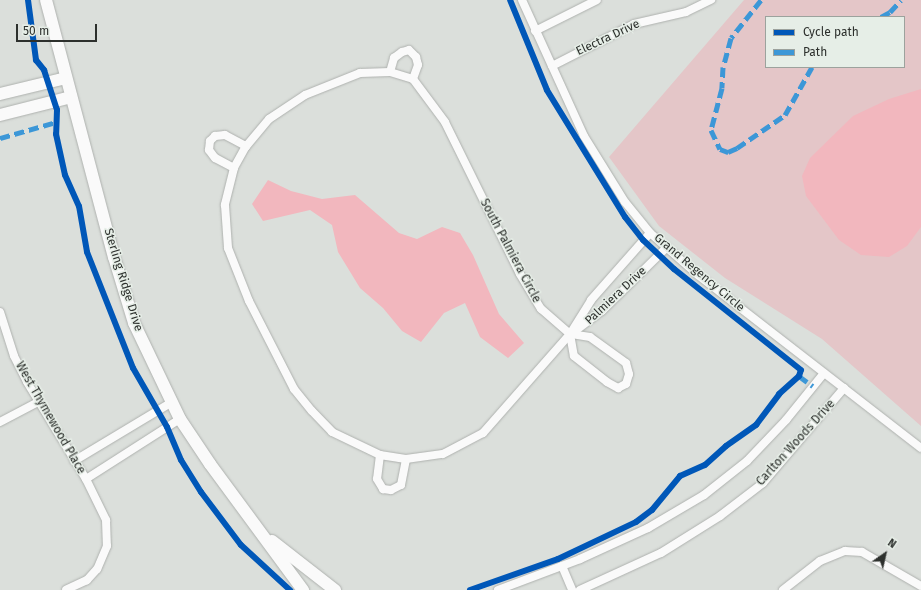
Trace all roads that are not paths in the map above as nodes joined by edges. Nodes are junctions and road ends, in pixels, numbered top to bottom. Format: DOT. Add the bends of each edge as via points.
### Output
graph roads {
  1 [pos="46,0"];
  2 [pos="522,0"];
  3 [pos="597,0"];
  4 [pos="711,0"];
  5 [pos="535,31"];
  6 [pos="552,66"];
  7 [pos="390,72"];
  8 [pos="66,78"];
  9 [pos="413,79"];
  10 [pos="0,94"];
  11 [pos="71,97"];
  12 [pos="0,115"];
  13 [pos="246,146"];
  14 [pos="234,168"];
  15 [pos="650,233"];
  16 [pos="666,248"];
  17 [pos="0,312"];
  18 [pos="570,334"];
  19 [pos="824,373"];
  20 [pos="844,388"];
  21 [pos="38,402"];
  22 [pos="172,402"];
  23 [pos="180,419"];
  24 [pos="0,422"];
  25 [pos="921,448"];
  26 [pos="380,455"];
  27 [pos="406,459"];
  28 [pos="74,461"];
  29 [pos="86,479"];
  30 [pos="262,533"];
  31 [pos="562,566"];
  32 [pos="921,586"];
  33 [pos="66,590"];
  34 [pos="303,590"];
  35 [pos="335,590"];
  36 [pos="498,590"];
  37 [pos="572,590"];
  38 [pos="580,590"];
  39 [pos="782,590"];
  1 -- 8 [label="street, Sterling Ridge Drive"];
  2 -- 5 [label="street, Grand Regency Circle"];
  3 -- 5 [label="street"];
  4 -- 6 [label="street, Electra Drive" via="686,12 634,24"];
  5 -- 6 [label="street, Grand Regency Circle"];
  6 -- 15 [label="street, Grand Regency Circle" via="584,136 625,202"];
  7 -- 9 [label="street"];
  7 -- 9 [label="street" via="394,58 409,50 416,57 418,65"];
  7 -- 13 [label="street" via="360,73 305,95 269,119"];
  8 -- 10 [label="street"];
  8 -- 11 [label="street, Sterling Ridge Drive"];
  9 -- 18 [label="street, South Palmiera Circle" via="445,122 520,274 541,309"];
  11 -- 12 [label="street"];
  11 -- 22 [label="street, Sterling Ridge Drive" via="134,323"];
  13 -- 14 [label="street"];
  13 -- 14 [label="street" via="226,135 215,136 210,141 209,150 215,158"];
  14 -- 26 [label="street" via="225,205 228,248 252,308 294,389 312,411 332,432"];
  15 -- 16 [label="street, Grand Regency Circle"];
  15 -- 18 [label="street, Palmiera Drive" via="591,300"];
  16 -- 18 [label="street, Palmiera Drive" via="602,311"];
  16 -- 19 [label="street, Grand Regency Circle"];
  17 -- 21 [label="street, West Thymewood Place" via="14,356"];
  18 -- 18 [label="street" via="590,337 626,363 630,374 626,384 618,388 574,356"];
  18 -- 27 [label="street" via="483,433 443,454"];
  19 -- 20 [label="street, Grand Regency Circle"];
  19 -- 31 [label="street, Carlton Woods Drive" via="786,420 747,461 704,495 648,528"];
  20 -- 25 [label="street, Grand Regency Circle"];
  20 -- 38 [label="street, Carlton Woods Drive" via="763,483 720,516 661,553"];
  21 -- 24 [label="street"];
  21 -- 28 [label="street, West Thymewood Place"];
  22 -- 23 [label="street, Sterling Ridge Drive"];
  22 -- 28 [label="street"];
  23 -- 29 [label="street"];
  23 -- 30 [label="street, Sterling Ridge Drive"];
  26 -- 27 [label="street"];
  26 -- 27 [label="street" via="377,479 384,489 392,490 401,485"];
  28 -- 29 [label="street, West Thymewood Place"];
  29 -- 33 [label="street, West Thymewood Place" via="106,520 107,546 96,569 87,580"];
  30 -- 34 [label="street, Sterling Ridge Drive"];
  30 -- 35 [label="street, Sterling Ridge Drive"];
  31 -- 36 [label="street, Carlton Woods Drive"];
  31 -- 37 [label="street"];
  32 -- 39 [label="street" via="862,552 846,551 820,561"];
}
